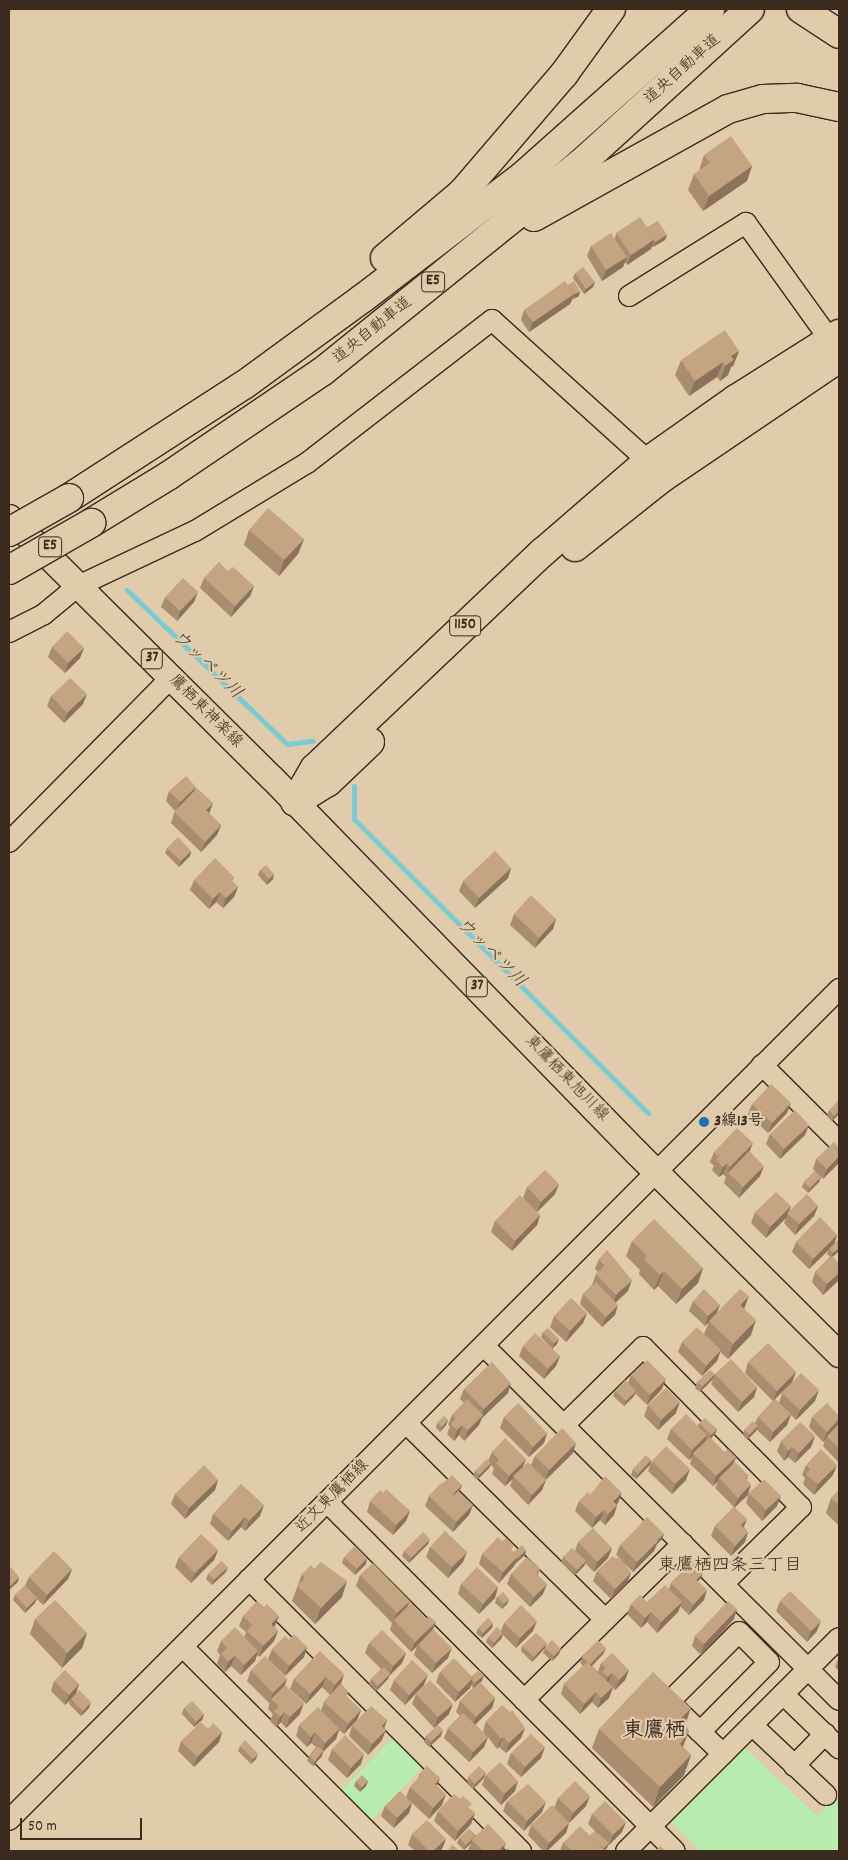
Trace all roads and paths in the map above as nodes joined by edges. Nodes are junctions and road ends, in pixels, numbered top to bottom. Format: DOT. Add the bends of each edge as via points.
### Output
graph roads {
  1 [pos="611,9"];
  2 [pos="710,9"];
  3 [pos="750,9"];
  4 [pos="802,9"];
  5 [pos="839,34"];
  6 [pos="839,107"];
  7 [pos="468,254"];
  8 [pos="629,296"];
  9 [pos="836,344"];
  10 [pos="744,408"];
  11 [pos="648,461"];
  12 [pos="70,498"];
  13 [pos="9,517"];
  14 [pos="9,532"];
  15 [pos="9,570"];
  16 [pos="78,586"];
  17 [pos="9,632"];
  18 [pos="171,678"];
  19 [pos="295,802"];
  20 [pos="9,842"];
  21 [pos="839,989"];
  22 [pos="762,1065"];
  23 [pos="839,1142"];
  24 [pos="657,1173"];
  25 [pos="484,1346"];
  26 [pos="839,1354"];
  27 [pos="407,1424"];
  28 [pos="564,1425"];
  29 [pos="328,1503"];
  30 [pos="683,1543"];
  31 [pos="249,1579"];
  32 [pos="724,1583"];
  33 [pos="605,1620"];
  34 [pos="766,1626"];
  35 [pos="839,1638"];
  36 [pos="749,1642"];
  37 [pos="183,1647"];
  38 [pos="808,1669"];
  39 [pos="783,1694"];
  40 [pos="524,1700"];
  41 [pos="839,1700"];
  42 [pos="752,1726"];
  43 [pos="700,1732"];
  44 [pos="835,1743"];
  45 [pos="723,1754"];
  46 [pos="794,1766"];
  47 [pos="826,1795"];
  48 [pos="9,1820"];
  49 [pos="650,1827"];
  50 [pos="387,1851"];
  51 [pos="521,1851"];
  52 [pos="626,1851"];
  53 [pos="675,1851"];
  1 -- 12 [label="highway" via="564,74 462,193 334,302"];
  2 -- 12 [label="highway, 道央自動車道 / E5" via="525,174 363,298 244,385"];
  3 -- 7 [label="highway, 道央自動車道 / E5" via="588,157"];
  4 -- 5 [label="highway"];
  6 -- 7 [label="highway" via="797,98 763,99 728,109"];
  7 -- 15 [label="highway, 道央自動車道 / E5, bridge" via="323,371 168,476"];
  8 -- 9 [label="street" via="746,223"];
  9 -- 10 [label="highway"];
  10 -- 11 [label="highway, 1150"];
  10 -- 19 [label="highway, 1150" via="554,564 328,782"];
  11 -- 16 [label="street" via="492,320 307,464 195,530"];
  11 -- 19 [label="highway, 1150" via="543,552 315,768"];
  12 -- 14 [label="highway, 道央自動車道 / E5, bridge"];
  13 -- 16 [label="main road, 鷹栖東神楽線 / 37"];
  16 -- 17 [label="street" via="44,614"];
  16 -- 18 [label="main road, 鷹栖東神楽線 / 37"];
  18 -- 19 [label="main road, 鷹栖東神楽線 / 37"];
  18 -- 20 [label="street"];
  19 -- 24 [label="main road, 東鷹栖東旭川線 / 37"];
  21 -- 22 [label="street, 近文東鷹栖線"];
  22 -- 23 [label="street"];
  22 -- 24 [label="street, 近文東鷹栖線"];
  24 -- 25 [label="street, 近文東鷹栖線"];
  24 -- 26 [label="main road, 東鷹栖東旭川線 / 37"];
  25 -- 27 [label="street, 近文東鷹栖線"];
  25 -- 28 [label="street"];
  27 -- 29 [label="street, 近文東鷹栖線"];
  27 -- 33 [label="street"];
  28 -- 30 [label="street"];
  28 -- 32 [label="street" via="643,1347 800,1507"];
  29 -- 31 [label="street, 近文東鷹栖線"];
  29 -- 40 [label="street"];
  30 -- 32 [label="street"];
  30 -- 33 [label="street"];
  31 -- 37 [label="street, 近文東鷹栖線"];
  31 -- 51 [label="street"];
  32 -- 34 [label="street"];
  33 -- 40 [label="street"];
  34 -- 36 [label="street"];
  34 -- 38 [label="street"];
  35 -- 38 [label="street"];
  36 -- 43 [label="street" via="769,1662"];
  36 -- 43 [label="street" via="739,1632 669,1702"];
  37 -- 48 [label="street, 近文東鷹栖線"];
  37 -- 50 [label="street"];
  38 -- 39 [label="street"];
  38 -- 41 [label="street"];
  39 -- 42 [label="street"];
  39 -- 44 [label="street"];
  40 -- 49 [label="street"];
  42 -- 45 [label="street"];
  42 -- 46 [label="street"];
  43 -- 45 [label="street"];
  44 -- 46 [label="street"];
  45 -- 49 [label="street"];
  46 -- 47 [label="street"];
  49 -- 52 [label="street"];
  49 -- 53 [label="street"];
}
